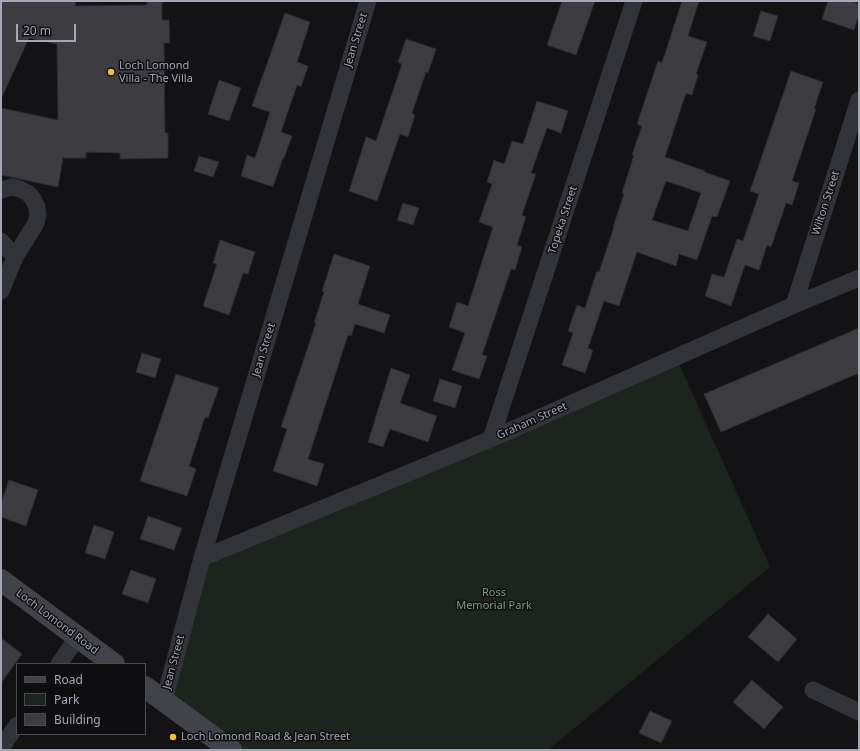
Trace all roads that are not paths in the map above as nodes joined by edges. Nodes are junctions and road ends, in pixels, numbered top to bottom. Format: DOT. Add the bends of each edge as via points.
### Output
graph roads {
  1 [pos="368,1"];
  2 [pos="634,1"];
  3 [pos="859,100"];
  4 [pos="1,190"];
  5 [pos="1,241"];
  6 [pos="15,258"];
  7 [pos="859,278"];
  8 [pos="1,291"];
  9 [pos="794,305"];
  10 [pos="492,439"];
  11 [pos="202,558"];
  12 [pos="1,580"];
  13 [pos="77,638"];
  14 [pos="60,663"];
  15 [pos="113,663"];
  16 [pos="146,688"];
  17 [pos="813,690"];
  18 [pos="164,701"];
  19 [pos="859,712"];
  20 [pos="16,726"];
  21 [pos="1,748"];
  22 [pos="231,750"];
  1 -- 11 [label="street, Jean Street"];
  2 -- 10 [label="street, Topeka Street"];
  3 -- 9 [label="street, Wilton Street"];
  4 -- 6 [label="street" via="20,189 28,193 37,207 36,223"];
  5 -- 6 [label="street"];
  6 -- 8 [label="street"];
  7 -- 9 [label="street, Graham Street"];
  9 -- 10 [label="street, Graham Street"];
  10 -- 11 [label="street, Graham Street"];
  11 -- 18 [label="street, Jean Street"];
  12 -- 13 [label="main road, Loch Lomond Road"];
  13 -- 14 [label="street"];
  13 -- 15 [label="main road, Loch Lomond Road"];
  16 -- 18 [label="main road"];
  17 -- 19 [label="street"];
  18 -- 22 [label="main road"];
  20 -- 21 [label="street"];
}
